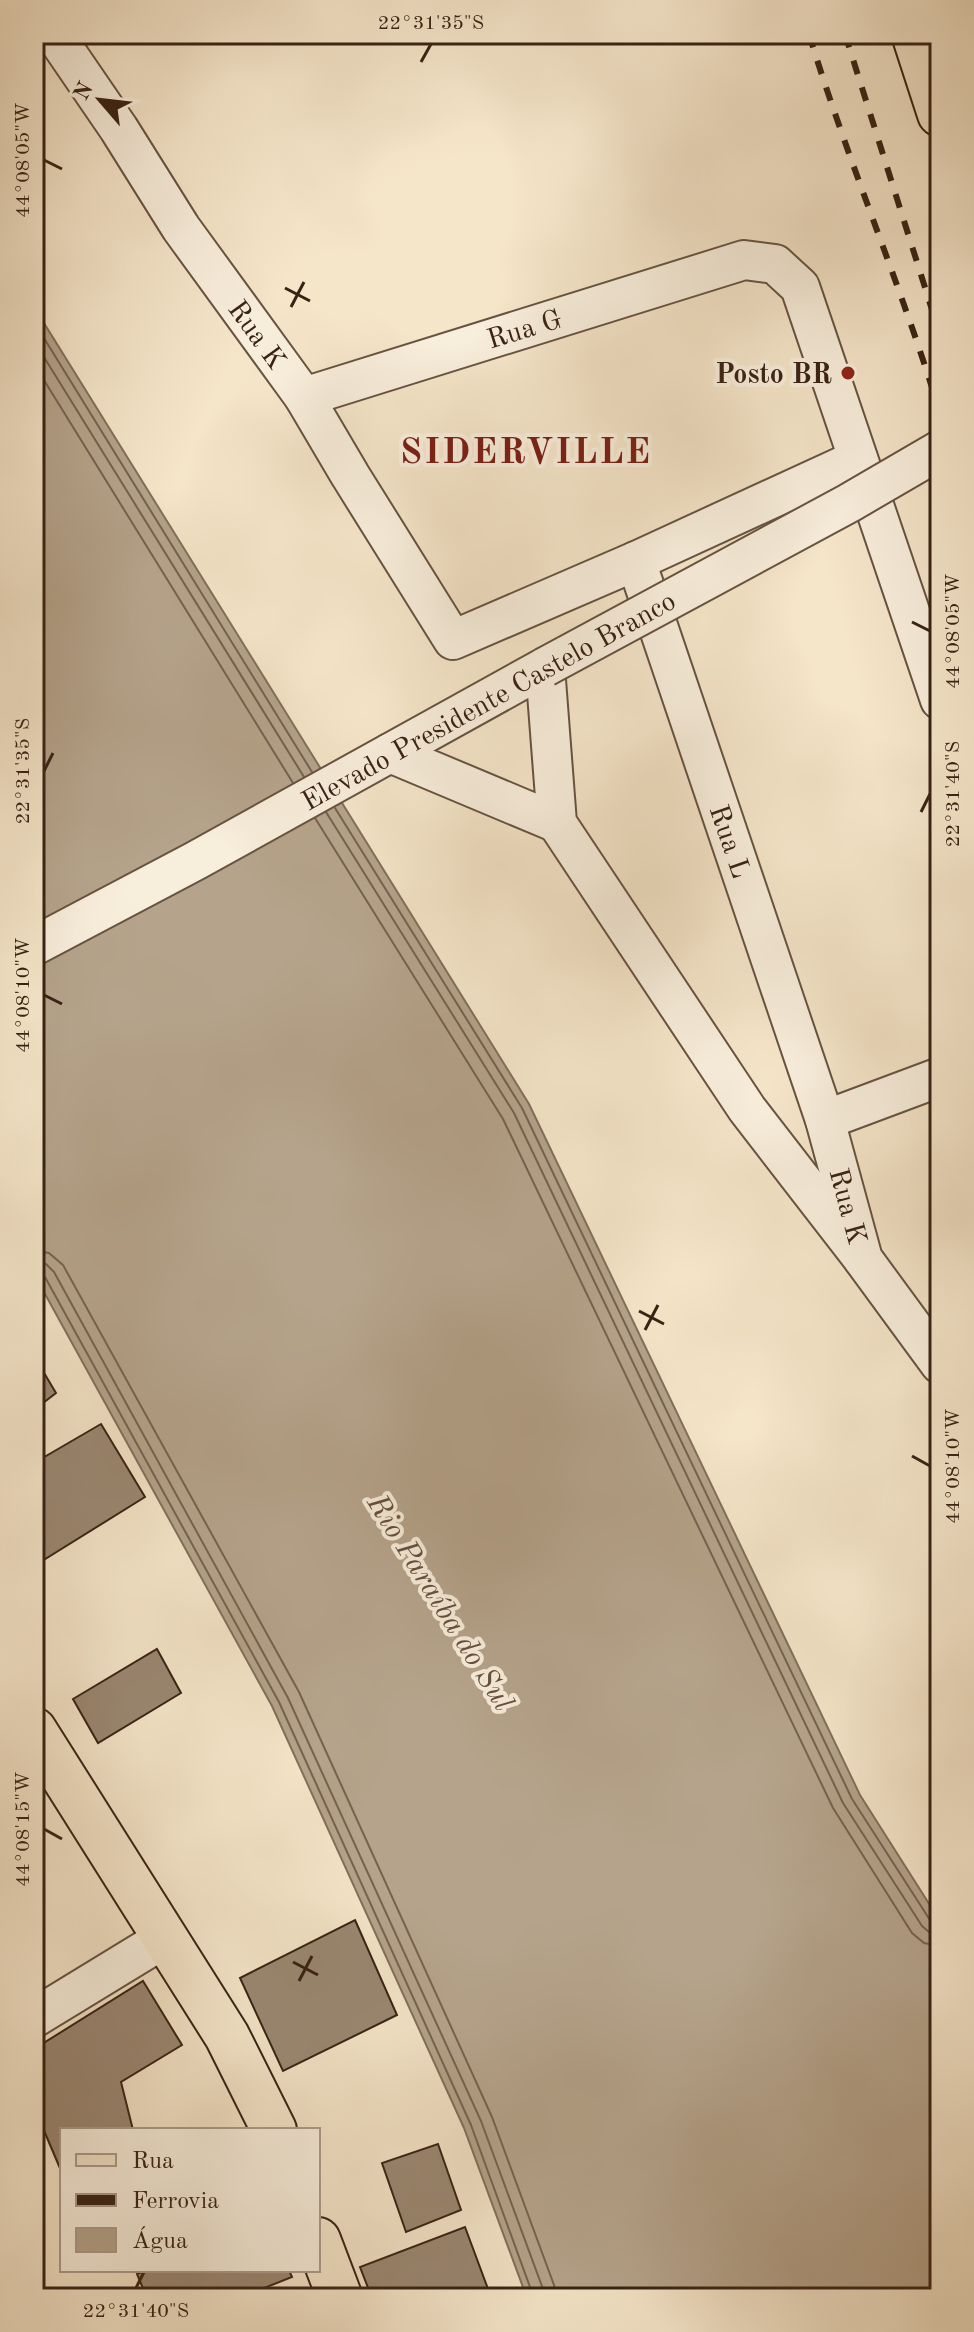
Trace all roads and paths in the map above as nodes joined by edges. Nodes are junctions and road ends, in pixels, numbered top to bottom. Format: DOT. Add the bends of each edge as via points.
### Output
graph roads {
  1 [pos="54,34"];
  2 [pos="914,34"];
  3 [pos="940,114"];
  4 [pos="304,397"];
  5 [pos="940,450"];
  6 [pos="858,459"];
  7 [pos="636,561"];
  8 [pos="545,667"];
  9 [pos="940,700"];
  10 [pos="390,753"];
  11 [pos="557,823"];
  12 [pos="34,946"];
  13 [pos="940,1077"];
  14 [pos="747,1109"];
  15 [pos="823,1112"];
  16 [pos="863,1259"];
  17 [pos="940,1364"];
  18 [pos="34,1730"];
  19 [pos="165,1938"];
  20 [pos="34,2018"];
  21 [pos="273,2128"];
  22 [pos="320,2245"];
  23 [pos="340,2298"];
  1 -- 4 [label="street, Rua K" via="181,228"];
  2 -- 3 [label="main road"];
  4 -- 6 [label="street, Rua G" via="744,260 775,264 800,287"];
  4 -- 7 [label="street, Rua K" via="453,640"];
  5 -- 8 [label="street, Elevado Presidente Castelo Branco, bridge"];
  6 -- 7 [label="street"];
  6 -- 9 [label="street"];
  7 -- 15 [label="street, Rua L"];
  8 -- 10 [label="street, Elevado Presidente Castelo Branco"];
  8 -- 11 [label="street"];
  10 -- 11 [label="street"];
  10 -- 12 [label="street, Elevado Presidente Castelo Branco"];
  11 -- 14 [label="street"];
  13 -- 15 [label="street"];
  14 -- 15 [label="street" via="775,1122 795,1124"];
  14 -- 16 [label="street"];
  15 -- 16 [label="street, Rua K"];
  16 -- 17 [label="street, Rua K"];
  18 -- 19 [label="main road"];
  19 -- 20 [label="street"];
  19 -- 21 [label="main road" via="227,2036"];
  22 -- 23 [label="main road"];
}
